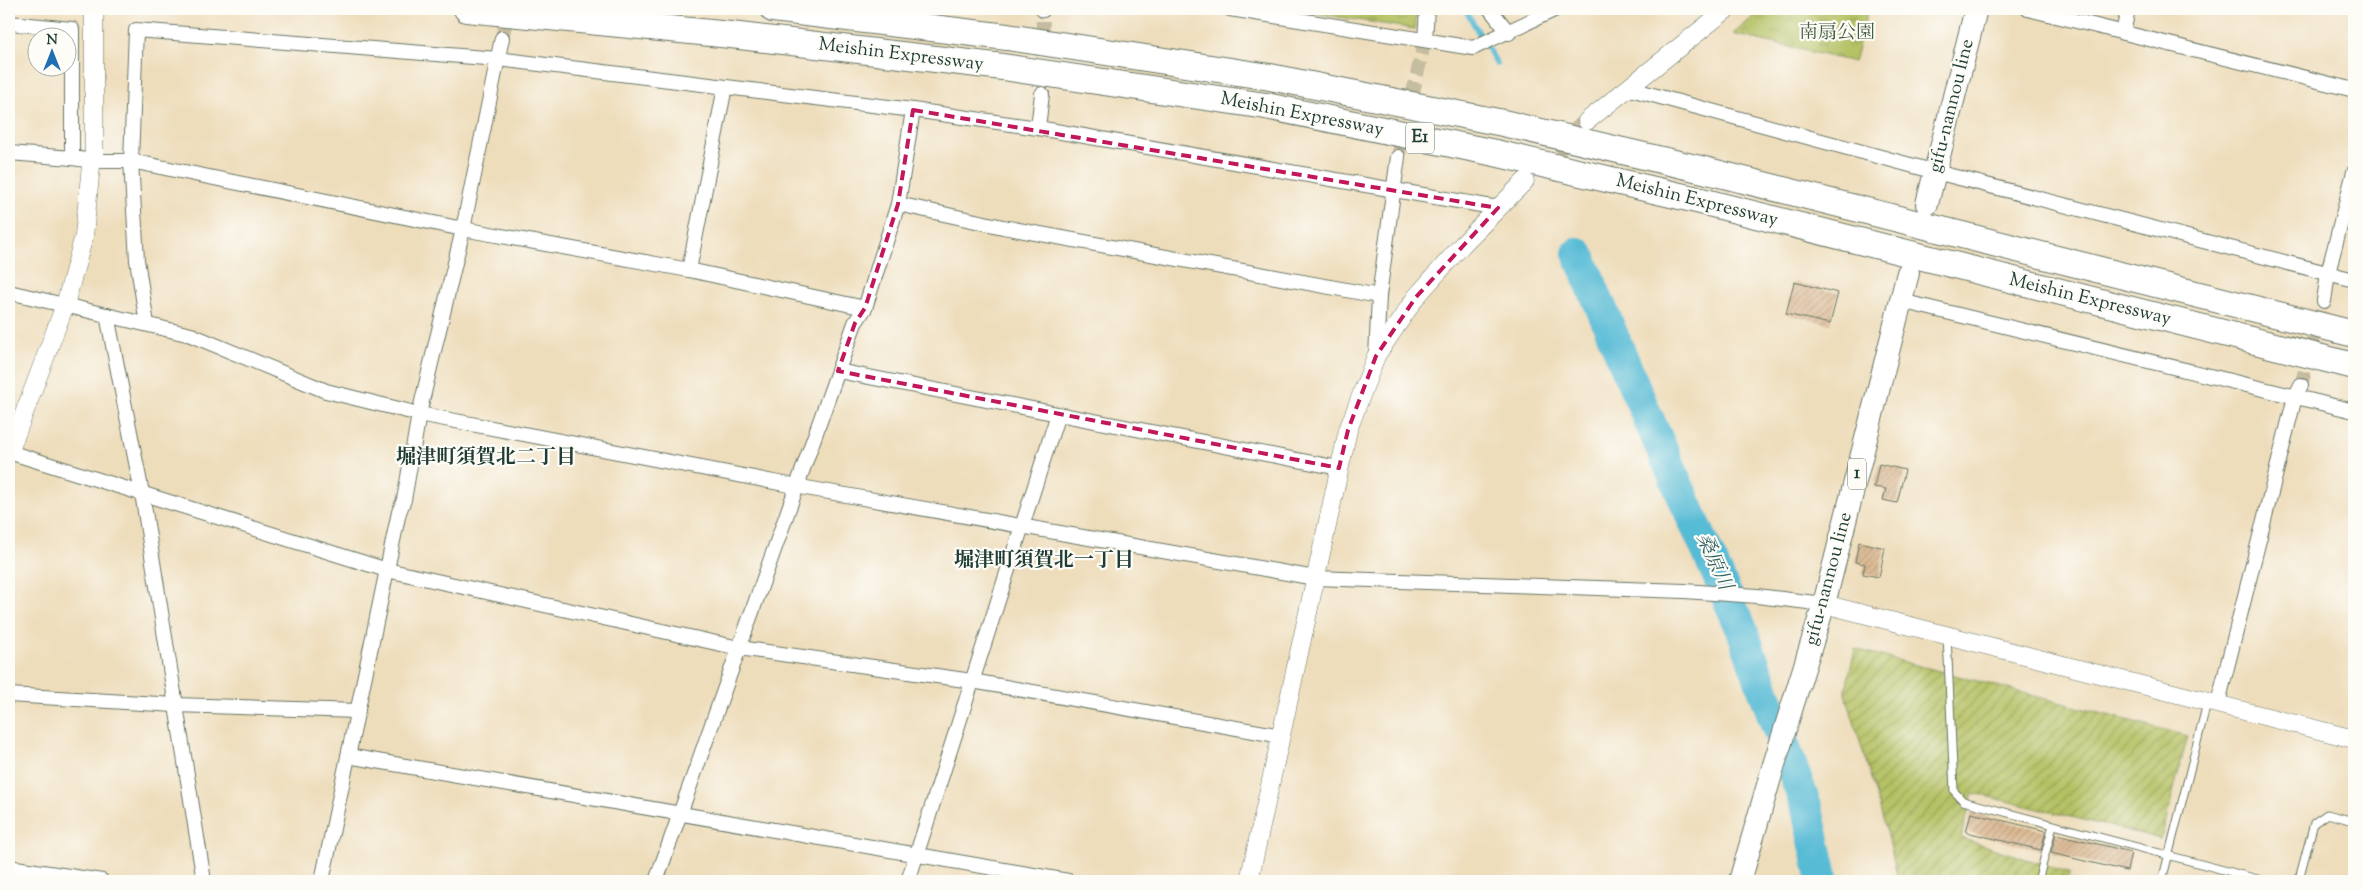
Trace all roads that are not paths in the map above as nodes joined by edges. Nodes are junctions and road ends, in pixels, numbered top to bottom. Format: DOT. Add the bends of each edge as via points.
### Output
graph roads {
  1 [pos="94,9"];
  2 [pos="467,9"];
  3 [pos="773,9"];
  4 [pos="1230,9"];
  5 [pos="1427,9"];
  6 [pos="1490,9"];
  7 [pos="1556,9"];
  8 [pos="1727,9"];
  9 [pos="1976,9"];
  10 [pos="2028,9"];
  11 [pos="2128,9"];
  12 [pos="9,23"];
  13 [pos="2122,33"];
  14 [pos="1506,34"];
  15 [pos="502,38"];
  16 [pos="1425,40"];
  17 [pos="498,59"];
  18 [pos="725,87"];
  19 [pos="1627,88"];
  20 [pos="2354,90"];
  21 [pos="1042,94"];
  22 [pos="913,110"];
  23 [pos="1587,121"];
  24 [pos="1038,128"];
  25 [pos="9,153"];
  26 [pos="1398,157"];
  27 [pos="72,158"];
  28 [pos="94,160"];
  29 [pos="131,161"];
  30 [pos="1936,172"];
  31 [pos="2354,172"];
  32 [pos="1525,181"];
  33 [pos="1394,190"];
  34 [pos="898,204"];
  35 [pos="1927,204"];
  36 [pos="1498,208"];
  37 [pos="463,229"];
  38 [pos="689,270"];
  39 [pos="1908,273"];
  40 [pos="2328,273"];
  41 [pos="2354,280"];
  42 [pos="9,292"];
  43 [pos="1379,296"];
  44 [pos="1901,301"];
  45 [pos="2324,301"];
  46 [pos="65,305"];
  47 [pos="866,308"];
  48 [pos="107,315"];
  49 [pos="146,324"];
  50 [pos="2354,334"];
  51 [pos="1376,356"];
  52 [pos="2354,366"];
  53 [pos="838,371"];
  54 [pos="2298,391"];
  55 [pos="2354,411"];
  56 [pos="419,414"];
  57 [pos="1058,414"];
  58 [pos="9,452"];
  59 [pos="1339,468"];
  60 [pos="795,486"];
  61 [pos="142,493"];
  62 [pos="1022,526"];
  63 [pos="387,570"];
  64 [pos="1315,578"];
  65 [pos="1824,604"];
  66 [pos="1947,635"];
  67 [pos="739,648"];
  68 [pos="972,681"];
  69 [pos="9,695"];
  70 [pos="2213,702"];
  71 [pos="175,705"];
  72 [pos="358,711"];
  73 [pos="1281,736"];
  74 [pos="2354,738"];
  75 [pos="348,756"];
  76 [pos="680,814"];
  77 [pos="2354,821"];
  78 [pos="2053,825"];
  79 [pos="2168,854"];
  80 [pos="916,855"];
  81 [pos="9,867"];
  82 [pos="102,881"];
  83 [pos="204,881"];
  84 [pos="322,881"];
  85 [pos="656,881"];
  86 [pos="908,881"];
  87 [pos="1068,881"];
  88 [pos="1249,881"];
  89 [pos="1740,881"];
  90 [pos="2038,881"];
  91 [pos="2162,881"];
  92 [pos="2266,881"];
  93 [pos="2301,881"];
  1 -- 28 [label="street"];
  2 -- 52 [label="highway, Meishin Expressway / E1" via="731,34 1003,67 1266,106 1495,153 1698,200"];
  3 -- 50 [label="highway, Meishin Expressway / E1" via="1007,37 1270,77 1503,123 1704,170"];
  4 -- 16 [label="street"];
  5 -- 16 [label="street"];
  6 -- 14 [label="street"];
  7 -- 14 [label="street"];
  8 -- 19 [label="street"];
  9 -- 30 [label="main road, gifu-nannou line"];
  10 -- 13 [label="street"];
  11 -- 13 [label="street"];
  12 -- 27 [label="street" via="72,29"];
  13 -- 20 [label="street"];
  14 -- 16 [label="street" via="1474,48"];
  15 -- 17 [label="street"];
  17 -- 18 [label="street"];
  17 -- 29 [label="street" via="136,30"];
  17 -- 37 [label="street"];
  18 -- 22 [label="street"];
  18 -- 38 [label="street"];
  19 -- 23 [label="street"];
  19 -- 30 [label="street"];
  21 -- 24 [label="street"];
  22 -- 24 [label="street"];
  22 -- 34 [label="street"];
  24 -- 33 [label="street"];
  25 -- 27 [label="street"];
  26 -- 33 [label="street"];
  27 -- 28 [label="street"];
  28 -- 29 [label="street"];
  28 -- 46 [label="street" via="84,236"];
  29 -- 37 [label="street"];
  29 -- 49 [label="street" via="137,260"];
  30 -- 35 [label="main road, gifu-nannou line"];
  30 -- 40 [label="street"];
  31 -- 40 [label="street"];
  32 -- 36 [label="street"];
  33 -- 36 [label="street"];
  33 -- 43 [label="street"];
  34 -- 43 [label="street" via="1003,227"];
  34 -- 47 [label="street"];
  36 -- 51 [label="street" via="1416,297"];
  37 -- 38 [label="street"];
  37 -- 56 [label="street"];
  38 -- 47 [label="street"];
  39 -- 44 [label="main road, gifu-nannou line / 1"];
  40 -- 41 [label="street"];
  40 -- 45 [label="street"];
  42 -- 46 [label="street"];
  43 -- 51 [label="street"];
  44 -- 54 [label="street"];
  44 -- 65 [label="main road, gifu-nannou line / 1"];
  46 -- 48 [label="street"];
  46 -- 58 [label="street"];
  47 -- 53 [label="street" via="855,323"];
  48 -- 49 [label="street"];
  48 -- 61 [label="street"];
  49 -- 56 [label="street" via="191,335 326,391"];
  51 -- 59 [label="street" via="1348,430"];
  53 -- 57 [label="street"];
  53 -- 60 [label="street"];
  54 -- 55 [label="street"];
  54 -- 70 [label="street"];
  56 -- 60 [label="street"];
  56 -- 63 [label="street" via="404,500"];
  57 -- 59 [label="street"];
  57 -- 62 [label="street"];
  58 -- 61 [label="street"];
  59 -- 64 [label="street"];
  60 -- 62 [label="street"];
  60 -- 67 [label="street"];
  61 -- 63 [label="street"];
  61 -- 71 [label="street"];
  62 -- 64 [label="street"];
  62 -- 68 [label="street"];
  63 -- 67 [label="street"];
  63 -- 72 [label="street"];
  64 -- 65 [label="street" via="1684,591"];
  64 -- 73 [label="street"];
  65 -- 66 [label="street"];
  65 -- 89 [label="main road, gifu-nannou line / 1"];
  66 -- 70 [label="street"];
  66 -- 78 [label="lane" via="1954,791 1963,801"];
  67 -- 68 [label="street"];
  67 -- 76 [label="street"];
  68 -- 73 [label="street"];
  68 -- 80 [label="street"];
  69 -- 71 [label="street"];
  70 -- 74 [label="street"];
  70 -- 79 [label="lane"];
  71 -- 72 [label="street"];
  71 -- 83 [label="street"];
  72 -- 75 [label="street"];
  73 -- 88 [label="street"];
  75 -- 76 [label="street"];
  75 -- 84 [label="street"];
  76 -- 80 [label="street"];
  76 -- 85 [label="street"];
  77 -- 93 [label="lane" via="2327,814 2314,823"];
  78 -- 79 [label="lane"];
  78 -- 90 [label="lane"];
  79 -- 91 [label="lane"];
  79 -- 92 [label="lane"];
  80 -- 86 [label="street"];
  80 -- 87 [label="street"];
  81 -- 82 [label="street"];
}
